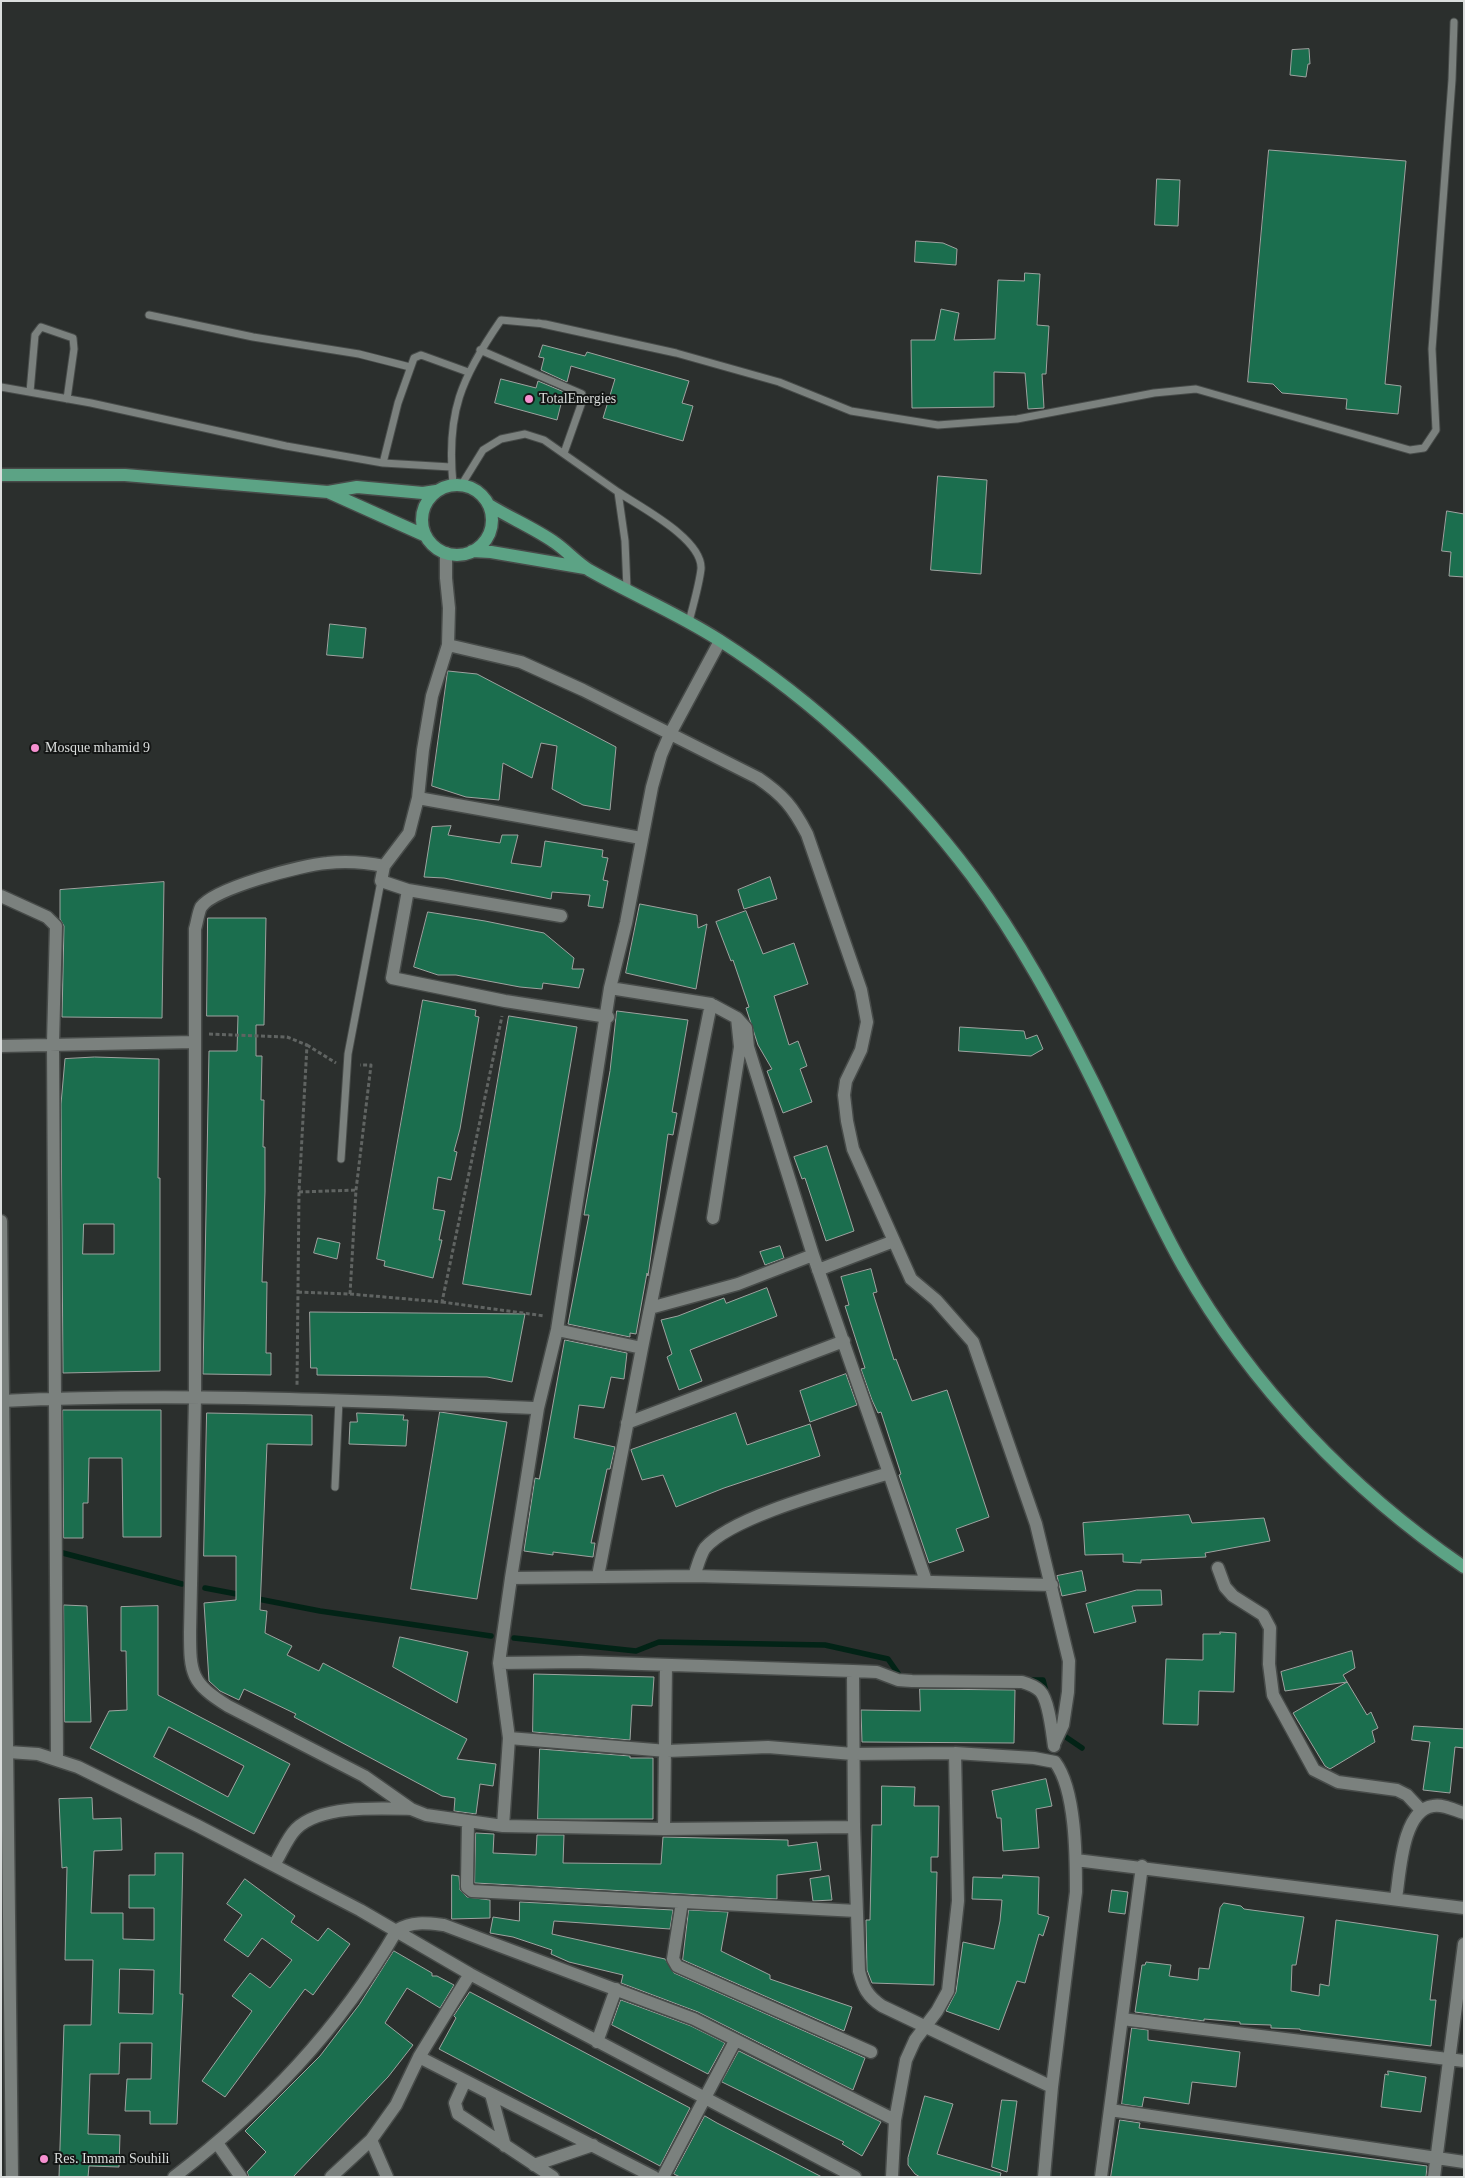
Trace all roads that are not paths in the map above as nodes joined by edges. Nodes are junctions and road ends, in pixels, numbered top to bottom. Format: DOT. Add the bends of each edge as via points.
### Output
graph roads {
  1 [pos="1454,22"];
  2 [pos="149,315"];
  3 [pos="480,350"];
  4 [pos="410,367"];
  5 [pos="468,372"];
  6 [pos="1,387"];
  7 [pos="30,392"];
  8 [pos="67,399"];
  9 [pos="564,453"];
  10 [pos="383,462"];
  11 [pos="451,467"];
  12 [pos="1,476"];
  13 [pos="457,484"];
  14 [pos="436,491"];
  15 [pos="328,492"];
  16 [pos="618,492"];
  17 [pos="490,505"];
  18 [pos="426,536"];
  19 [pos="472,552"];
  20 [pos="446,553"];
  21 [pos="585,568"];
  22 [pos="627,589"];
  23 [pos="689,622"];
  24 [pos="720,641"];
  25 [pos="448,644"];
  26 [pos="670,734"];
  27 [pos="418,798"];
  28 [pos="641,838"];
  29 [pos="384,866"];
  30 [pos="381,881"];
  31 [pos="408,890"];
  32 [pos="1,896"];
  33 [pos="561,916"];
  34 [pos="610,988"];
  35 [pos="711,1004"];
  36 [pos="608,1017"];
  37 [pos="737,1018"];
  38 [pos="195,1038"];
  39 [pos="53,1043"];
  40 [pos="1,1046"];
  41 [pos="340,1159"];
  42 [pos="713,1218"];
  43 [pos="1,1221"];
  44 [pos="894,1241"];
  45 [pos="813,1255"];
  46 [pos="818,1270"];
  47 [pos="650,1308"];
  48 [pos="558,1324"];
  49 [pos="844,1340"];
  50 [pos="642,1348"];
  51 [pos="55,1398"];
  52 [pos="195,1398"];
  53 [pos="339,1400"];
  54 [pos="2,1401"];
  55 [pos="538,1408"];
  56 [pos="627,1423"];
  57 [pos="889,1473"];
  58 [pos="335,1487"];
  59 [pos="1464,1567"];
  60 [pos="1218,1568"];
  61 [pos="598,1576"];
  62 [pos="694,1576"];
  63 [pos="511,1578"];
  64 [pos="926,1582"];
  65 [pos="1052,1585"];
  66 [pos="4,1630"];
  67 [pos="499,1662"];
  68 [pos="666,1665"];
  69 [pos="853,1671"];
  70 [pos="509,1738"];
  71 [pos="1054,1744"];
  72 [pos="667,1750"];
  73 [pos="8,1752"];
  74 [pos="853,1754"];
  75 [pos="955,1754"];
  76 [pos="57,1759"];
  77 [pos="1055,1762"];
  78 [pos="411,1809"];
  79 [pos="1421,1810"];
  80 [pos="1464,1813"];
  81 [pos="468,1822"];
  82 [pos="503,1826"];
  83 [pos="854,1827"];
  84 [pos="664,1829"];
  85 [pos="1076,1860"];
  86 [pos="274,1865"];
  87 [pos="1142,1866"];
  88 [pos="1396,1898"];
  89 [pos="682,1902"];
  90 [pos="1464,1908"];
  91 [pos="857,1911"];
  92 [pos="397,1930"];
  93 [pos="1464,1944"];
  94 [pos="470,1974"];
  95 [pos="616,1989"];
  96 [pos="1122,2019"];
  97 [pos="924,2025"];
  98 [pos="735,2041"];
  99 [pos="597,2042"];
  100 [pos="871,2052"];
  101 [pos="419,2057"];
  102 [pos="1449,2059"];
  103 [pos="1464,2061"];
  104 [pos="465,2081"];
  105 [pos="1052,2086"];
  106 [pos="492,2094"];
  107 [pos="705,2098"];
  108 [pos="1110,2110"];
  109 [pos="895,2120"];
  110 [pos="371,2140"];
  111 [pos="217,2143"];
  112 [pos="593,2145"];
  113 [pos="505,2146"];
  114 [pos="1436,2158"];
  115 [pos="1464,2162"];
  116 [pos="534,2165"];
  117 [pos="651,2176"];
  118 [pos="12,2177"];
  119 [pos="174,2177"];
  120 [pos="241,2177"];
  121 [pos="331,2177"];
  122 [pos="387,2177"];
  123 [pos="553,2177"];
  124 [pos="663,2177"];
  125 [pos="855,2177"];
  126 [pos="892,2177"];
  127 [pos="1044,2177"];
  128 [pos="1101,2177"];
  129 [pos="1434,2177"];
  1 -- 3 [label="lane" via="1432,350 1436,430 1424,448 1410,450 1196,389 1154,393 1017,419 938,425 851,411 779,382 676,353 538,323 501,320"];
  2 -- 4 [label="lane" via="253,337 359,354"];
  3 -- 5 [label="lane"];
  3 -- 9 [label="lane" via="582,394"];
  4 -- 5 [label="lane" via="414,358 421,355"];
  4 -- 10 [label="lane"];
  5 -- 11 [label="lane" via="457,404 450,445"];
  6 -- 7 [label="lane"];
  7 -- 8 [label="lane"];
  7 -- 8 [label="lane" via="35,334 41,327 73,338"];
  8 -- 10 [label="lane" via="286,446"];
  9 -- 13 [label="lane" via="544,440 525,434 501,438 483,450"];
  9 -- 16 [label="lane"];
  10 -- 11 [label="lane"];
  11 -- 13 [label="lane"];
  12 -- 15 [label="main road" via="125,475"];
  13 -- 14 [label="main road"];
  13 -- 17 [label="main road" via="478,491"];
  14 -- 15 [label="main road" via="356,487"];
  14 -- 18 [label="main road" via="422,514"];
  15 -- 18 [label="main road"];
  16 -- 22 [label="lane"];
  16 -- 23 [label="lane" via="684,537 695,550 701,567"];
  17 -- 19 [label="main road" via="492,528 483,544"];
  17 -- 21 [label="main road" via="554,542"];
  18 -- 20 [label="main road" via="434,547"];
  19 -- 20 [label="main road"];
  19 -- 21 [label="main road" via="491,552"];
  20 -- 25 [label="street" via="450,608"];
  21 -- 22 [label="main road"];
  22 -- 23 [label="main road"];
  23 -- 24 [label="main road"];
  24 -- 26 [label="street"];
  24 -- 59 [label="main road" via="823,719 872,762 927,820 973,878 1056,1011 1183,1266 1222,1329 1312,1438 1367,1493"];
  25 -- 26 [label="street" via="521,662"];
  25 -- 27 [label="street" via="432,696"];
  26 -- 28 [label="street" via="660,755"];
  26 -- 44 [label="street" via="758,778 780,793 795,810 807,834 861,990 867,1022 861,1050 846,1081 847,1121 853,1149"];
  27 -- 28 [label="street"];
  27 -- 29 [label="street" via="409,834"];
  28 -- 34 [label="street" via="626,923"];
  29 -- 30 [label="street"];
  29 -- 38 [label="street" via="360,862 325,863 288,871 214,895 201,908 195,929"];
  30 -- 31 [label="street"];
  30 -- 41 [label="lane" via="354,1013"];
  31 -- 33 [label="street"];
  31 -- 36 [label="street" via="392,978 505,1001"];
  32 -- 39 [label="street" via="47,917 56,926"];
  34 -- 35 [label="street"];
  34 -- 36 [label="street"];
  35 -- 37 [label="street"];
  35 -- 47 [label="street"];
  36 -- 48 [label="street"];
  37 -- 42 [label="street" via="740,1047"];
  37 -- 45 [label="street" via="746,1028 748,1047"];
  38 -- 39 [label="street"];
  38 -- 52 [label="street"];
  39 -- 40 [label="street"];
  39 -- 51 [label="street"];
  43 -- 54 [label="street"];
  44 -- 46 [label="street"];
  44 -- 65 [label="street" via="911,1279 936,1300 973,1342 1033,1515"];
  45 -- 46 [label="street"];
  45 -- 47 [label="street" via="738,1284"];
  46 -- 49 [label="street"];
  47 -- 50 [label="street"];
  48 -- 50 [label="street"];
  48 -- 55 [label="street"];
  49 -- 56 [label="street"];
  49 -- 57 [label="street"];
  50 -- 56 [label="street"];
  51 -- 52 [label="street"];
  51 -- 54 [label="street"];
  51 -- 76 [label="street"];
  52 -- 53 [label="street"];
  52 -- 78 [label="street" via="190,1632 190,1660 195,1680 228,1706 364,1776"];
  53 -- 55 [label="street"];
  53 -- 58 [label="lane"];
  54 -- 66 [label="street"];
  55 -- 63 [label="street"];
  56 -- 61 [label="street"];
  57 -- 62 [label="street" via="750,1519 722,1533 704,1549"];
  57 -- 64 [label="street"];
  60 -- 79 [label="street" via="1225,1587 1263,1615 1270,1628 1269,1664 1273,1694 1314,1770 1338,1782 1408,1794"];
  61 -- 62 [label="street"];
  61 -- 63 [label="street"];
  62 -- 64 [label="street"];
  63 -- 67 [label="street"];
  64 -- 65 [label="street"];
  65 -- 71 [label="street" via="1069,1661 1063,1726"];
  66 -- 73 [label="street"];
  67 -- 68 [label="street"];
  67 -- 70 [label="street"];
  68 -- 69 [label="street"];
  68 -- 72 [label="street"];
  69 -- 71 [label="street" via="877,1672 898,1680 1032,1684 1045,1699"];
  69 -- 74 [label="street"];
  70 -- 72 [label="street"];
  70 -- 82 [label="street"];
  71 -- 77 [label="street"];
  72 -- 74 [label="street" via="768,1747"];
  72 -- 84 [label="street"];
  73 -- 76 [label="street"];
  73 -- 118 [label="street"];
  74 -- 75 [label="street"];
  74 -- 83 [label="street"];
  75 -- 77 [label="street"];
  75 -- 97 [label="street" via="958,1901 948,1991 938,2011"];
  76 -- 86 [label="street" via="78,1766"];
  77 -- 85 [label="street" via="1066,1783"];
  78 -- 81 [label="street" via="426,1815"];
  78 -- 86 [label="street" via="377,1808 310,1818 295,1829"];
  79 -- 80 [label="street" via="1436,1805"];
  79 -- 88 [label="street" via="1407,1834"];
  81 -- 82 [label="street"];
  81 -- 89 [label="street" via="469,1890"];
  82 -- 84 [label="street"];
  83 -- 84 [label="street"];
  83 -- 91 [label="street"];
  85 -- 87 [label="street"];
  85 -- 105 [label="street" via="1074,1923"];
  86 -- 92 [label="street"];
  87 -- 88 [label="street"];
  87 -- 96 [label="street"];
  88 -- 90 [label="street"];
  89 -- 91 [label="street"];
  89 -- 100 [label="street" via="674,1959 677,1966"];
  91 -- 97 [label="street" via="859,1971 864,1989 877,2002"];
  92 -- 94 [label="street"];
  92 -- 95 [label="street" via="422,1922 444,1926"];
  92 -- 111 [label="street" via="355,1997 322,2040"];
  93 -- 102 [label="street"];
  94 -- 99 [label="street"];
  94 -- 101 [label="street"];
  95 -- 98 [label="street" via="694,2019"];
  95 -- 99 [label="street"];
  96 -- 102 [label="street"];
  96 -- 108 [label="street"];
  97 -- 105 [label="street"];
  97 -- 109 [label="street" via="906,2060"];
  98 -- 107 [label="street"];
  98 -- 109 [label="street"];
  99 -- 107 [label="street"];
  101 -- 104 [label="street"];
  101 -- 110 [label="street" via="396,2105"];
  102 -- 103 [label="street"];
  102 -- 114 [label="street"];
  104 -- 106 [label="street"];
  104 -- 113 [label="street" via="454,2103 455,2111"];
  105 -- 127 [label="street"];
  106 -- 112 [label="street"];
  106 -- 113 [label="street"];
  107 -- 124 [label="street"];
  107 -- 125 [label="street"];
  108 -- 114 [label="street"];
  108 -- 128 [label="street"];
  109 -- 126 [label="street"];
  110 -- 121 [label="street"];
  110 -- 122 [label="street"];
  111 -- 119 [label="street"];
  111 -- 120 [label="street"];
  112 -- 116 [label="street"];
  112 -- 117 [label="street"];
  113 -- 116 [label="street"];
  114 -- 115 [label="street"];
  114 -- 129 [label="street"];
  116 -- 123 [label="street"];
}
